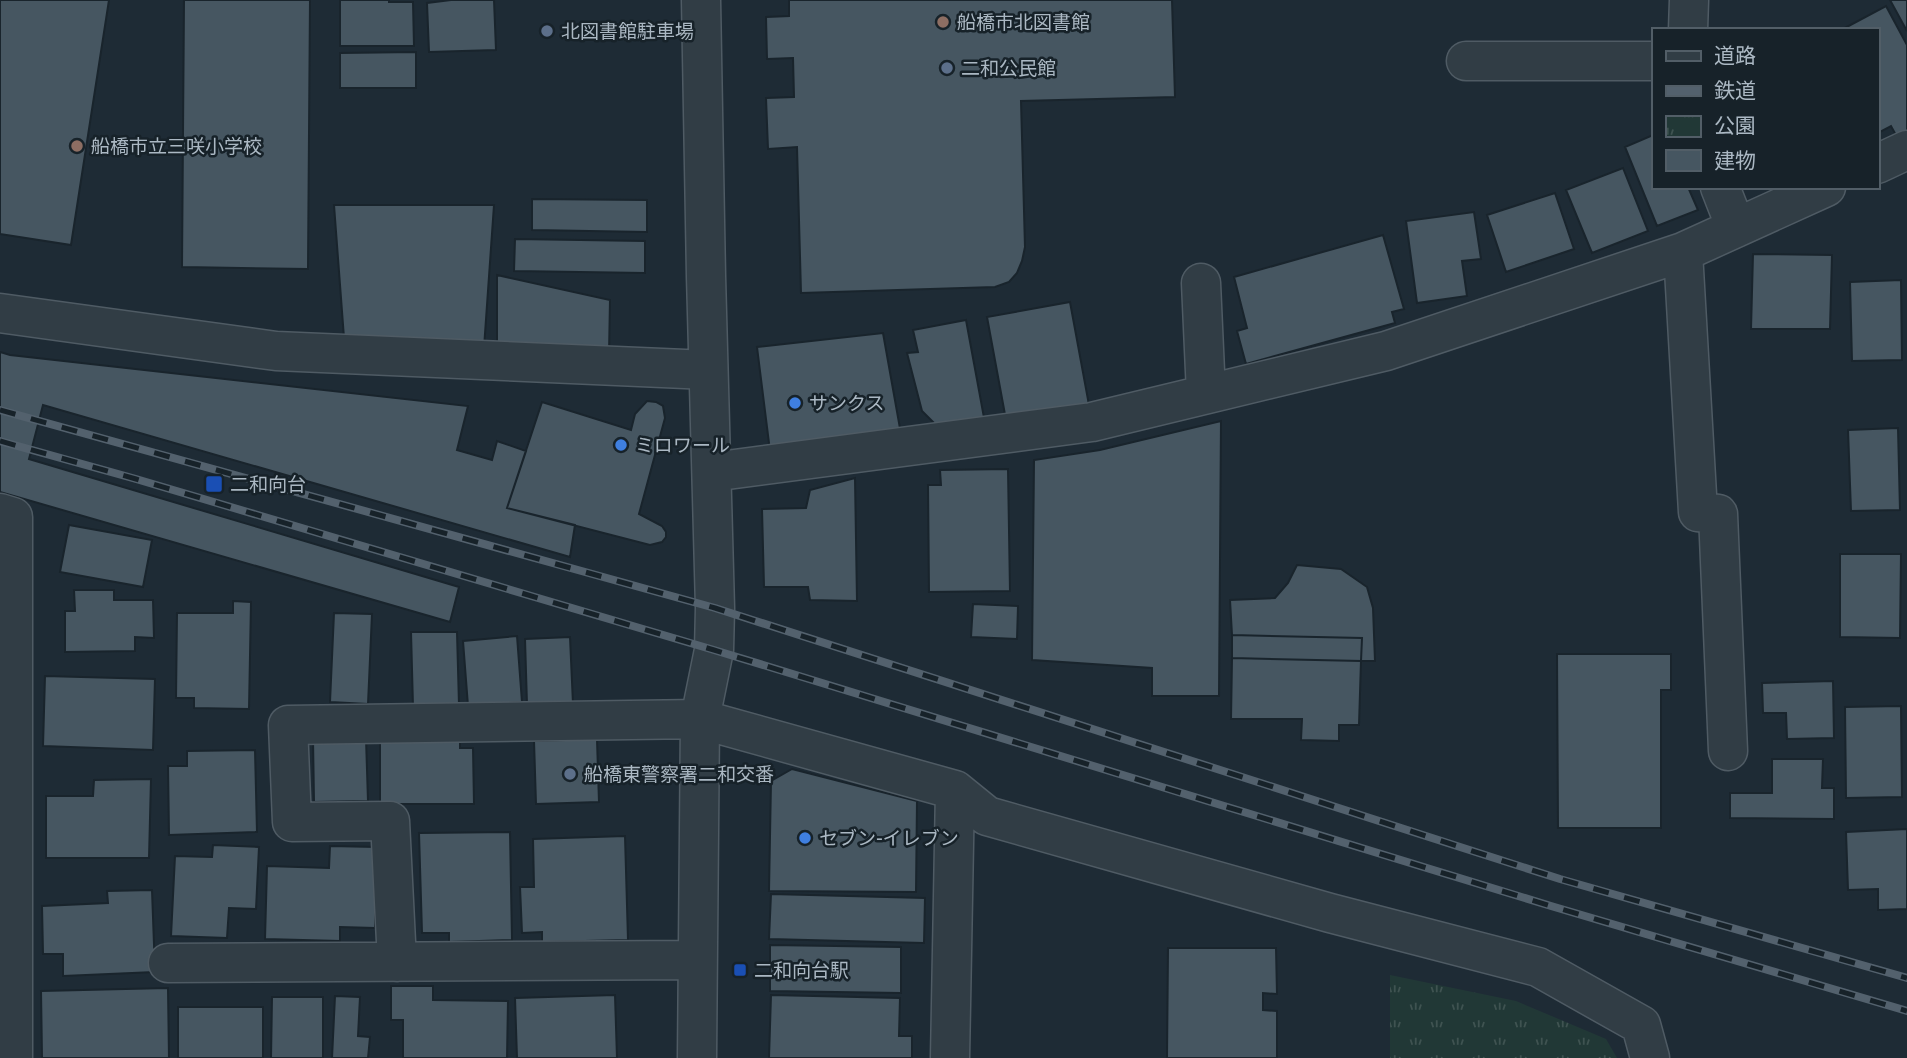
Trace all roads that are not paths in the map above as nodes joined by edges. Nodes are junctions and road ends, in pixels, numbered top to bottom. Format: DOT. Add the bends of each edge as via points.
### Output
graph roads {
  1 [pos="701,0"];
  2 [pos="1689,0"];
  3 [pos="1688,28"];
  4 [pos="1466,61"];
  5 [pos="1652,61"];
  6 [pos="1907,150"];
  7 [pos="1879,163"];
  8 [pos="1721,189"];
  9 [pos="1822,189"];
  10 [pos="1736,228"];
  11 [pos="1683,252"];
  12 [pos="1201,283"];
  13 [pos="0,313"];
  14 [pos="708,370"];
  15 [pos="1206,394"];
  16 [pos="712,472"];
  17 [pos="0,513"];
  18 [pos="700,719"];
  19 [pos="1728,751"];
  20 [pos="955,790"];
  21 [pos="697,960"];
  22 [pos="397,962"];
  23 [pos="168,963"];
  24 [pos="13,1058"];
  25 [pos="697,1058"];
  26 [pos="950,1058"];
  27 [pos="1650,1058"];
  1 -- 14 [label="street"];
  2 -- 3 [label="street"];
  4 -- 5 [label="street"];
  6 -- 7 [label="street"];
  8 -- 10 [label="street"];
  9 -- 10 [label="street"];
  10 -- 11 [label="street"];
  11 -- 15 [label="street" via="1386,351"];
  11 -- 19 [label="street" via="1698,512 1718,514"];
  12 -- 15 [label="street"];
  13 -- 14 [label="street" via="276,351"];
  14 -- 16 [label="street"];
  15 -- 16 [label="street" via="1093,422"];
  16 -- 18 [label="street" via="714,650"];
  17 -- 24 [label="street" via="13,517"];
  18 -- 20 [label="street"];
  18 -- 21 [label="street"];
  18 -- 22 [label="street" via="288,725 292,822 390,821"];
  20 -- 26 [label="street"];
  20 -- 27 [label="street" via="987,816 1538,967 1641,1025"];
  21 -- 22 [label="street"];
  21 -- 25 [label="street"];
  22 -- 23 [label="street"];
}
